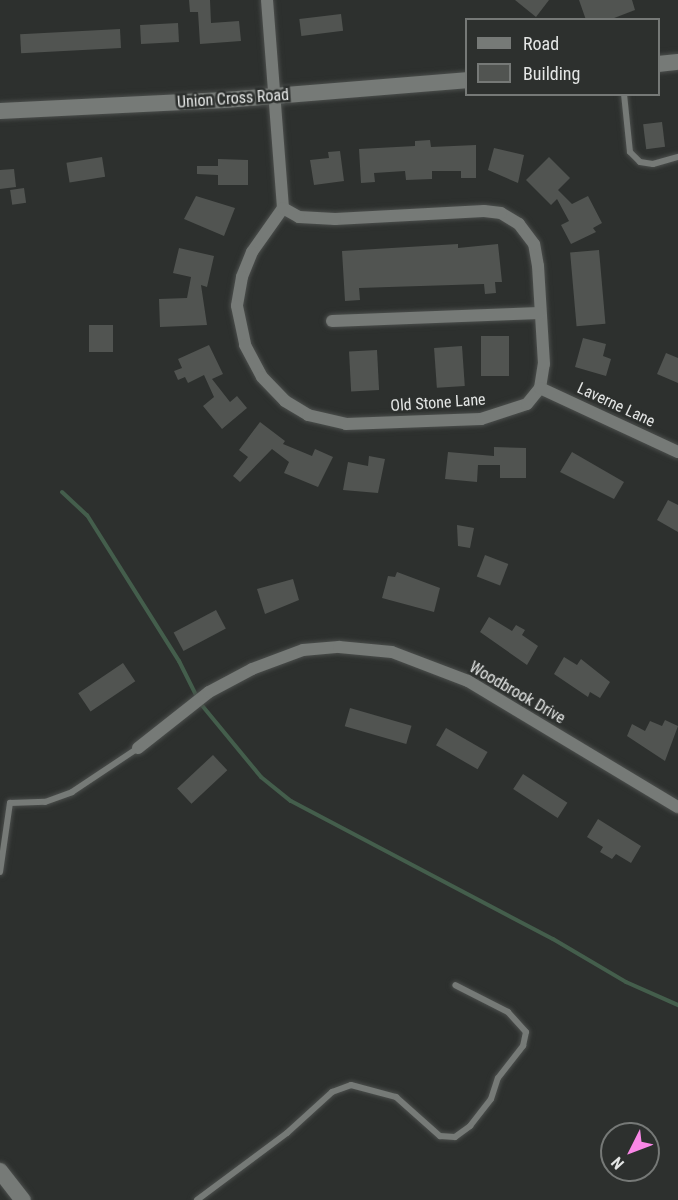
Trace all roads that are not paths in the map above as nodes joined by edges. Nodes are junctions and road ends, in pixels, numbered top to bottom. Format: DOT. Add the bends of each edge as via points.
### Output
graph roads {
  1 [pos="267,0"];
  2 [pos="660,64"];
  3 [pos="677,66"];
  4 [pos="465,80"];
  5 [pos="273,96"];
  6 [pos="624,96"];
  7 [pos="0,111"];
  8 [pos="678,157"];
  9 [pos="283,208"];
  10 [pos="540,313"];
  11 [pos="332,321"];
  12 [pos="540,388"];
  13 [pos="678,452"];
  14 [pos="138,748"];
  15 [pos="678,807"];
  16 [pos="0,872"];
  17 [pos="455,984"];
  18 [pos="0,1171"];
  19 [pos="23,1200"];
  20 [pos="197,1200"];
  1 -- 5 [label="street"];
  2 -- 3 [label="main road"];
  4 -- 5 [label="main road, Union Cross Road"];
  5 -- 7 [label="main road, Union Cross Road"];
  5 -- 9 [label="street"];
  6 -- 8 [label="lane" via="630,152 640,162 653,164"];
  9 -- 10 [label="street" via="299,217 335,219 501,213 519,224 534,244"];
  9 -- 12 [label="street, Old Stone Lane" via="252,252 237,306 244,345 262,377 285,401 308,415 346,424 481,419 527,404"];
  10 -- 11 [label="street"];
  10 -- 12 [label="street" via="544,364"];
  12 -- 13 [label="street, Laverne Lane"];
  14 -- 15 [label="street, Woodbrook Drive" via="209,692 252,669 303,650 339,647 392,652 468,681"];
  14 -- 16 [label="lane" via="72,792 45,802 10,803"];
  17 -- 20 [label="lane" via="508,1012 526,1032 523,1046 498,1078 491,1099 470,1126 455,1137 440,1136 396,1097 351,1085 333,1092"];
  18 -- 19 [label="main road"];
}
